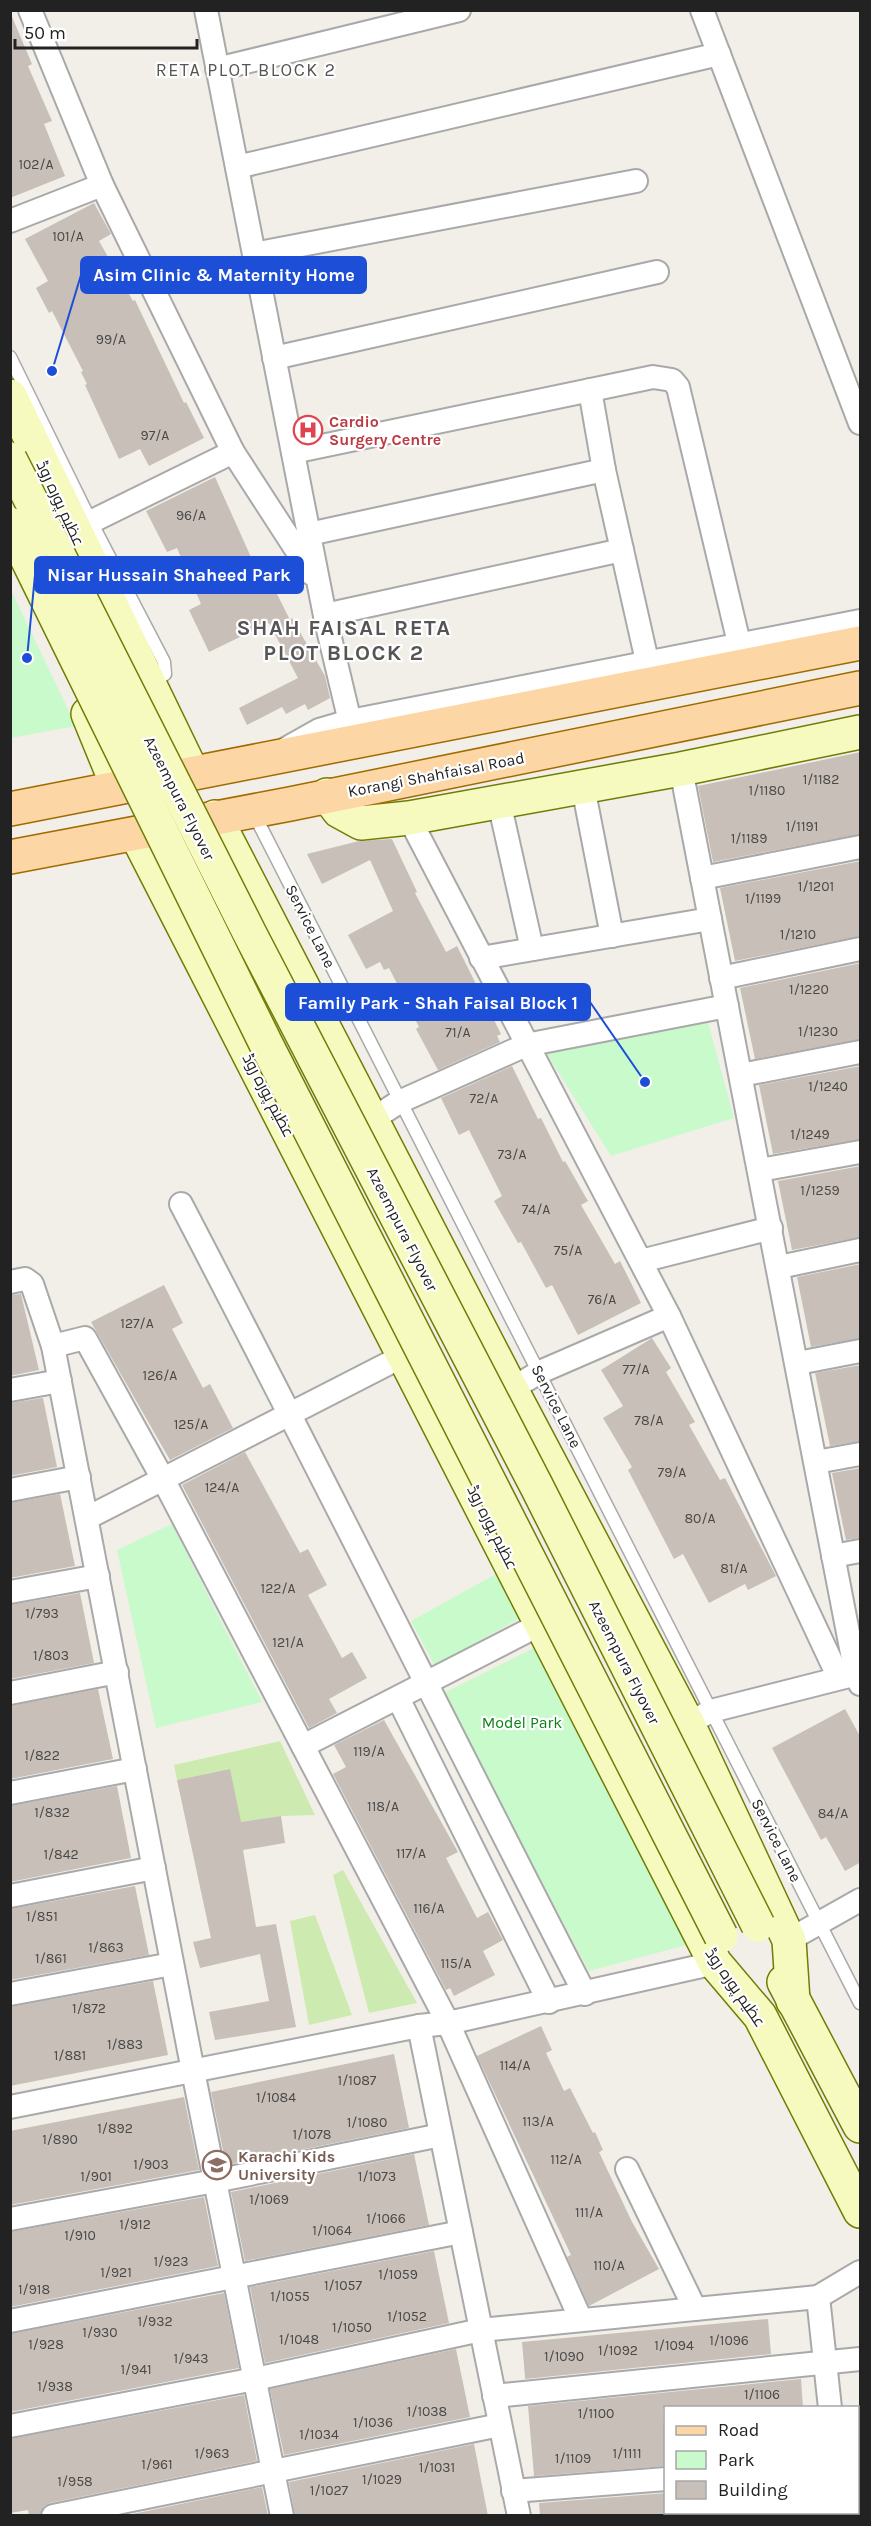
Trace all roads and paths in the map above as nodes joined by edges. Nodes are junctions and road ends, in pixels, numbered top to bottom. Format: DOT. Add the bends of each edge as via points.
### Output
graph roads {
  1 [pos="30,10"];
  2 [pos="206,10"];
  3 [pos="459,10"];
  4 [pos="702,10"];
  5 [pos="719,54"];
  6 [pos="217,69"];
  7 [pos="237,167"];
  8 [pos="636,181"];
  9 [pos="102,185"];
  10 [pos="10,221"];
  11 [pos="254,254"];
  12 [pos="657,272"];
  13 [pos="10,357"];
  14 [pos="274,358"];
  15 [pos="591,390"];
  16 [pos="10,396"];
  17 [pos="861,423"];
  18 [pos="233,452"];
  19 [pos="293,452"];
  20 [pos="10,459"];
  21 [pos="604,470"];
  22 [pos="10,524"];
  23 [pos="82,525"];
  24 [pos="309,534"];
  25 [pos="622,550"];
  26 [pos="10,559"];
  27 [pos="320,585"];
  28 [pos="325,615"];
  29 [pos="861,621"];
  30 [pos="738,643"];
  31 [pos="861,643"];
  32 [pos="647,661"];
  33 [pos="861,688"];
  34 [pos="153,696"];
  35 [pos="94,727"];
  36 [pos="352,732"];
  37 [pos="861,732"];
  38 [pos="681,770"];
  39 [pos="192,772"];
  40 [pos="118,787"];
  41 [pos="583,787"];
  42 [pos="327,795"];
  43 [pos="498,802"];
  44 [pos="10,809"];
  45 [pos="252,811"];
  46 [pos="215,817"];
  47 [pos="409,818"];
  48 [pos="136,834"];
  49 [pos="230,846"];
  50 [pos="861,847"];
  51 [pos="10,857"];
  52 [pos="702,878"];
  53 [pos="162,889"];
  54 [pos="710,919"];
  55 [pos="612,936"];
  56 [pos="532,949"];
  57 [pos="861,949"];
  58 [pos="481,958"];
  59 [pos="721,978"];
  60 [pos="727,1006"];
  61 [pos="526,1045"];
  62 [pos="861,1052"];
  63 [pos="741,1075"];
  64 [pos="386,1111"];
  65 [pos="861,1152"];
  66 [pos="759,1170"];
  67 [pos="181,1204"];
  68 [pos="771,1228"];
  69 [pos="861,1250"];
  70 [pos="641,1261"];
  71 [pos="779,1267"];
  72 [pos="10,1282"];
  73 [pos="669,1316"];
  74 [pos="53,1346"];
  75 [pos="861,1351"];
  76 [pos="405,1355"];
  77 [pos="798,1363"];
  78 [pos="540,1372"];
  79 [pos="60,1381"];
  80 [pos="511,1389"];
  81 [pos="10,1390"];
  82 [pos="291,1414"];
  83 [pos="861,1454"];
  84 [pos="816,1462"];
  85 [pos="79,1477"];
  86 [pos="164,1481"];
  87 [pos="10,1490"];
  88 [pos="87,1518"];
  89 [pos="861,1551"];
  90 [pos="833,1556"];
  91 [pos="98,1576"];
  92 [pos="10,1592"];
  93 [pos="533,1628"];
  94 [pos="117,1672"];
  95 [pos="854,1677"];
  96 [pos="424,1684"];
  97 [pos="10,1693"];
  98 [pos="398,1698"];
  99 [pos="700,1717"];
  100 [pos="303,1746"];
  101 [pos="135,1769"];
  102 [pos="10,1793"];
  103 [pos="154,1868"];
  104 [pos="10,1896"];
  105 [pos="861,1900"];
  106 [pos="820,1924"];
  107 [pos="789,1940"];
  108 [pos="718,1950"];
  109 [pos="172,1964"];
  110 [pos="10,1994"];
  111 [pos="585,1994"];
  112 [pos="793,2001"];
  113 [pos="549,2002"];
  114 [pos="861,2003"];
  115 [pos="760,2016"];
  116 [pos="448,2024"];
  117 [pos="419,2026"];
  118 [pos="193,2071"];
  119 [pos="10,2107"];
  120 [pos="861,2126"];
  121 [pos="441,2135"];
  122 [pos="627,2169"];
  123 [pos="214,2181"];
  124 [pos="861,2211"];
  125 [pos="10,2219"];
  126 [pos="461,2232"];
  127 [pos="861,2272"];
  128 [pos="234,2276"];
  129 [pos="818,2297"];
  130 [pos="695,2309"];
  131 [pos="581,2320"];
  132 [pos="10,2321"];
  133 [pos="481,2330"];
  134 [pos="861,2359"];
  135 [pos="825,2361"];
  136 [pos="255,2379"];
  137 [pos="494,2396"];
  138 [pos="830,2406"];
  139 [pos="500,2425"];
  140 [pos="10,2426"];
  141 [pos="274,2471"];
  142 [pos="664,2479"];
  143 [pos="513,2491"];
  144 [pos="53,2516"];
  145 [pos="282,2516"];
  146 [pos="519,2516"];
  1 -- 9 [label="street"];
  2 -- 6 [label="street"];
  3 -- 6 [label="street"];
  4 -- 5 [label="street"];
  5 -- 7 [label="street"];
  5 -- 17 [label="street"];
  6 -- 7 [label="street"];
  7 -- 11 [label="street"];
  8 -- 11 [label="street"];
  9 -- 10 [label="street"];
  9 -- 18 [label="street"];
  11 -- 14 [label="street"];
  12 -- 14 [label="street"];
  13 -- 23 [label="lane"];
  14 -- 19 [label="street"];
  15 -- 19 [label="street"];
  15 -- 21 [label="street"];
  15 -- 30 [label="street" via="662,376 678,387"];
  16 -- 23 [label="main road, عظیم پورہ روڈ"];
  18 -- 23 [label="street"];
  18 -- 27 [label="street"];
  19 -- 24 [label="street"];
  20 -- 112 [label="main road, Azeempura Flyover, bridge" via="250,934 537,1487"];
  21 -- 24 [label="street"];
  21 -- 25 [label="street"];
  22 -- 108 [label="main road, Azeempura Flyover, bridge"];
  23 -- 34 [label="main road, عظیم پورہ روڈ"];
  24 -- 27 [label="street"];
  25 -- 28 [label="street"];
  25 -- 32 [label="street"];
  26 -- 35 [label="main road"];
  27 -- 28 [label="street"];
  28 -- 36 [label="street"];
  29 -- 30 [label="street"];
  30 -- 32 [label="street"];
  31 -- 36 [label="main road"];
  32 -- 36 [label="street"];
  33 -- 42 [label="main road, Korangi Shahfaisal Road"];
  34 -- 35 [label="main road"];
  34 -- 39 [label="main road, عظیم پورہ روڈ"];
  35 -- 40 [label="main road"];
  36 -- 39 [label="main road" via="270,757"];
  37 -- 38 [label="main road"];
  38 -- 41 [label="main road"];
  38 -- 52 [label="street"];
  39 -- 40 [label="main road"];
  40 -- 44 [label="main road"];
  41 -- 43 [label="main road"];
  41 -- 55 [label="street"];
  42 -- 45 [label="main road, Korangi Shahfaisal Road"];
  42 -- 47 [label="main road" via="339,811 361,823"];
  43 -- 47 [label="main road"];
  43 -- 56 [label="street"];
  45 -- 46 [label="main road, Korangi Shahfaisal Road"];
  45 -- 64 [label="lane, Service Lane"];
  46 -- 48 [label="main road, Korangi Shahfaisal Road"];
  46 -- 49 [label="main road"];
  47 -- 58 [label="street"];
  48 -- 51 [label="main road, Korangi Shahfaisal Road"];
  48 -- 53 [label="main road, عظیم پورہ روڈ"];
  49 -- 53 [label="main road"];
  49 -- 64 [label="main road"];
  50 -- 52 [label="street"];
  52 -- 54 [label="street"];
  53 -- 76 [label="main road, عظیم پورہ روڈ"];
  54 -- 55 [label="street"];
  54 -- 59 [label="street"];
  55 -- 56 [label="street"];
  56 -- 58 [label="street"];
  57 -- 59 [label="street"];
  58 -- 61 [label="street"];
  59 -- 60 [label="street"];
  60 -- 61 [label="street"];
  60 -- 63 [label="street"];
  61 -- 64 [label="street"];
  61 -- 70 [label="street"];
  62 -- 63 [label="street"];
  63 -- 66 [label="street"];
  64 -- 78 [label="lane, Service Lane"];
  64 -- 80 [label="main road"];
  65 -- 66 [label="street"];
  66 -- 68 [label="street"];
  67 -- 82 [label="street"];
  68 -- 70 [label="street"];
  68 -- 71 [label="street"];
  69 -- 71 [label="street"];
  70 -- 73 [label="street"];
  71 -- 77 [label="street"];
  72 -- 74 [label="street" via="26,1279 32,1284"];
  73 -- 78 [label="street"];
  73 -- 95 [label="street"];
  74 -- 79 [label="street"];
  74 -- 86 [label="street" via="85,1338"];
  75 -- 77 [label="street"];
  76 -- 82 [label="street"];
  76 -- 108 [label="main road, عظیم پورہ روڈ"];
  77 -- 84 [label="street"];
  78 -- 80 [label="street"];
  78 -- 99 [label="lane, Service Lane"];
  79 -- 81 [label="street"];
  79 -- 85 [label="street"];
  80 -- 99 [label="main road"];
  82 -- 86 [label="street"];
  82 -- 96 [label="street"];
  83 -- 84 [label="street"];
  84 -- 90 [label="street"];
  85 -- 87 [label="street"];
  85 -- 88 [label="street"];
  86 -- 88 [label="street"];
  86 -- 100 [label="street"];
  88 -- 91 [label="street"];
  89 -- 90 [label="street"];
  90 -- 95 [label="street"];
  91 -- 92 [label="street"];
  91 -- 94 [label="street"];
  93 -- 96 [label="street"];
  94 -- 97 [label="street"];
  94 -- 101 [label="street"];
  95 -- 99 [label="street"];
  96 -- 98 [label="street"];
  96 -- 111 [label="street"];
  98 -- 100 [label="street"];
  98 -- 113 [label="street"];
  99 -- 106 [label="lane, Service Lane"];
  99 -- 107 [label="main road"];
  100 -- 116 [label="street"];
  101 -- 102 [label="street"];
  101 -- 103 [label="street"];
  103 -- 104 [label="street"];
  103 -- 109 [label="street"];
  105 -- 106 [label="street"];
  106 -- 107 [label="street"];
  106 -- 114 [label="lane, Service Lane"];
  107 -- 112 [label="main road"];
  108 -- 111 [label="street"];
  108 -- 115 [label="main road, Azeempura Flyover"];
  109 -- 110 [label="street"];
  109 -- 118 [label="street"];
  111 -- 113 [label="street"];
  112 -- 120 [label="main road"];
  113 -- 116 [label="street"];
  115 -- 124 [label="main road, عظیم پورہ روڈ"];
  116 -- 117 [label="street"];
  116 -- 131 [label="street"];
  117 -- 118 [label="street"];
  117 -- 121 [label="street"];
  118 -- 119 [label="street"];
  118 -- 123 [label="street"];
  121 -- 123 [label="street"];
  121 -- 126 [label="street"];
  122 -- 130 [label="street"];
  123 -- 125 [label="street"];
  123 -- 128 [label="street"];
  126 -- 128 [label="street"];
  126 -- 133 [label="street"];
  127 -- 129 [label="street"];
  128 -- 132 [label="street"];
  128 -- 136 [label="street"];
  129 -- 130 [label="street"];
  129 -- 135 [label="street"];
  130 -- 131 [label="street"];
  131 -- 133 [label="street"];
  133 -- 136 [label="street"];
  133 -- 137 [label="street"];
  134 -- 135 [label="street"];
  135 -- 137 [label="street"];
  135 -- 138 [label="street"];
  136 -- 140 [label="street"];
  136 -- 141 [label="street"];
  137 -- 139 [label="street"];
  139 -- 141 [label="street"];
  139 -- 143 [label="street"];
  141 -- 144 [label="street"];
  141 -- 145 [label="street"];
  142 -- 143 [label="street"];
  143 -- 146 [label="street"];
}
